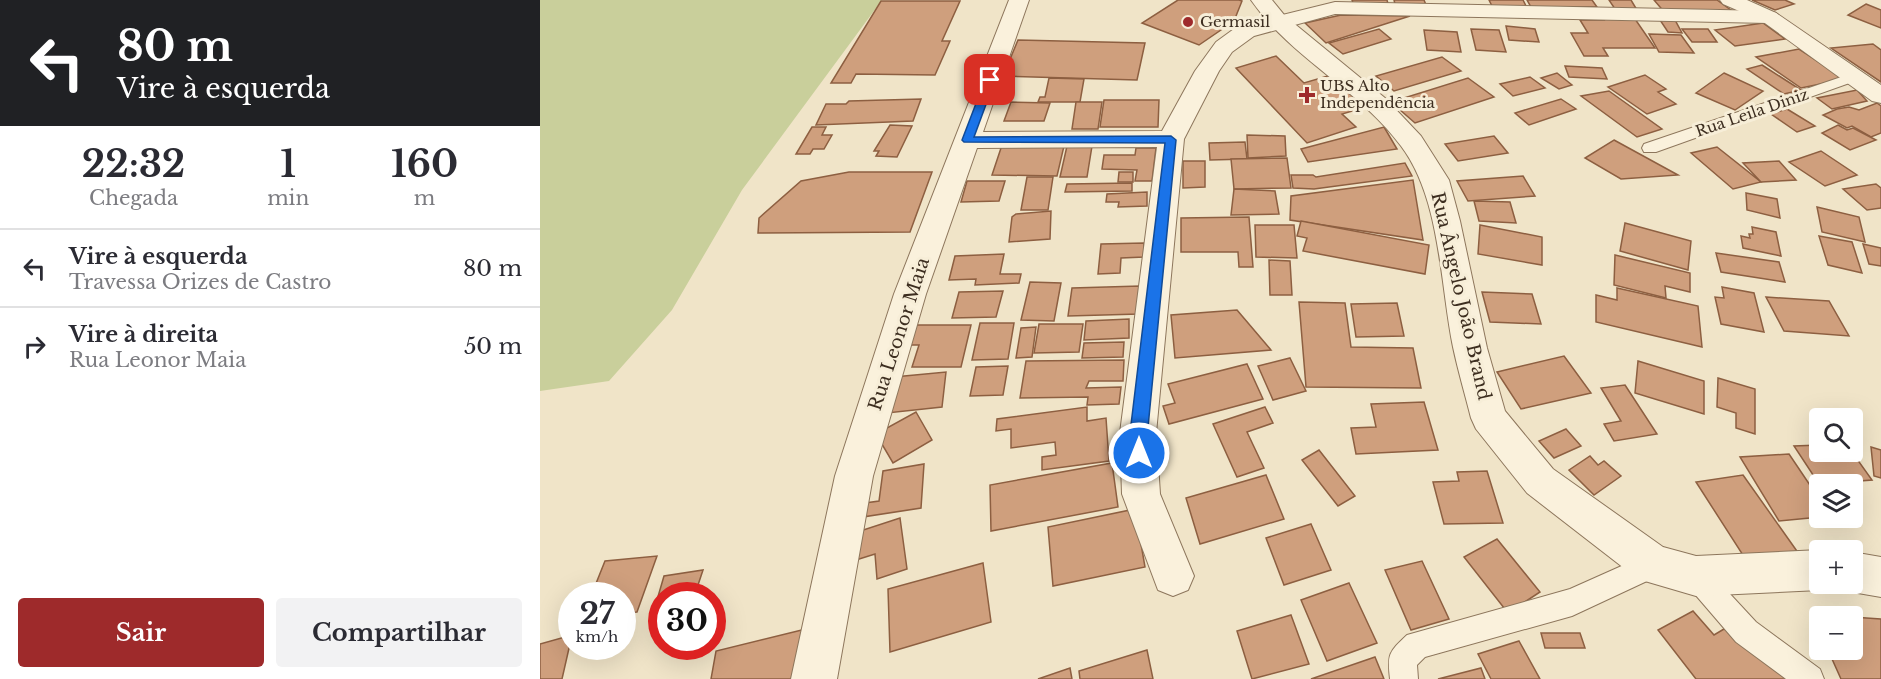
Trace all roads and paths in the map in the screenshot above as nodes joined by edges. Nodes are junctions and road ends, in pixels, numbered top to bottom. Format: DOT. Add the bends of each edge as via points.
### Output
graph roads {
  1 [pos="1019,0"];
  2 [pos="1730,0"];
  3 [pos="1269,10"];
  4 [pos="1769,17"];
  5 [pos="1853,77"];
  6 [pos="1881,96"];
  7 [pos="967,140"];
  8 [pos="1171,140"];
  9 [pos="1650,148"];
  10 [pos="1653,565"];
  11 [pos="1809,571"];
  12 [pos="1863,574"];
  13 [pos="1173,576"];
  14 [pos="1696,576"];
  15 [pos="1881,577"];
  16 [pos="814,679"];
  17 [pos="1404,679"];
  18 [pos="1810,679"];
  1 -- 7 [label="street, Rua Leonor Maia"];
  2 -- 4 [label="street"];
  3 -- 4 [label="street"];
  3 -- 8 [label="street" via="1224,47"];
  3 -- 10 [label="street, Rua Ângelo João Brand" via="1376,103 1412,142 1435,180 1470,348 1489,418 1540,482"];
  4 -- 5 [label="street"];
  5 -- 6 [label="street"];
  5 -- 9 [label="lane, Rua Leila Diniz"];
  7 -- 8 [label="street"];
  7 -- 16 [label="street, Rua Leonor Maia" via="910,294 854,476"];
  8 -- 13 [label="street" via="1138,433 1142,494"];
  10 -- 14 [label="street, Rua Ângelo João Brand"];
  10 -- 17 [label="lane" via="1572,602 1417,645 1402,658"];
  11 -- 14 [label="street, Rua Ângelo João Brand"];
  12 -- 15 [label="street"];
  14 -- 18 [label="lane" via="1746,632"];
}
